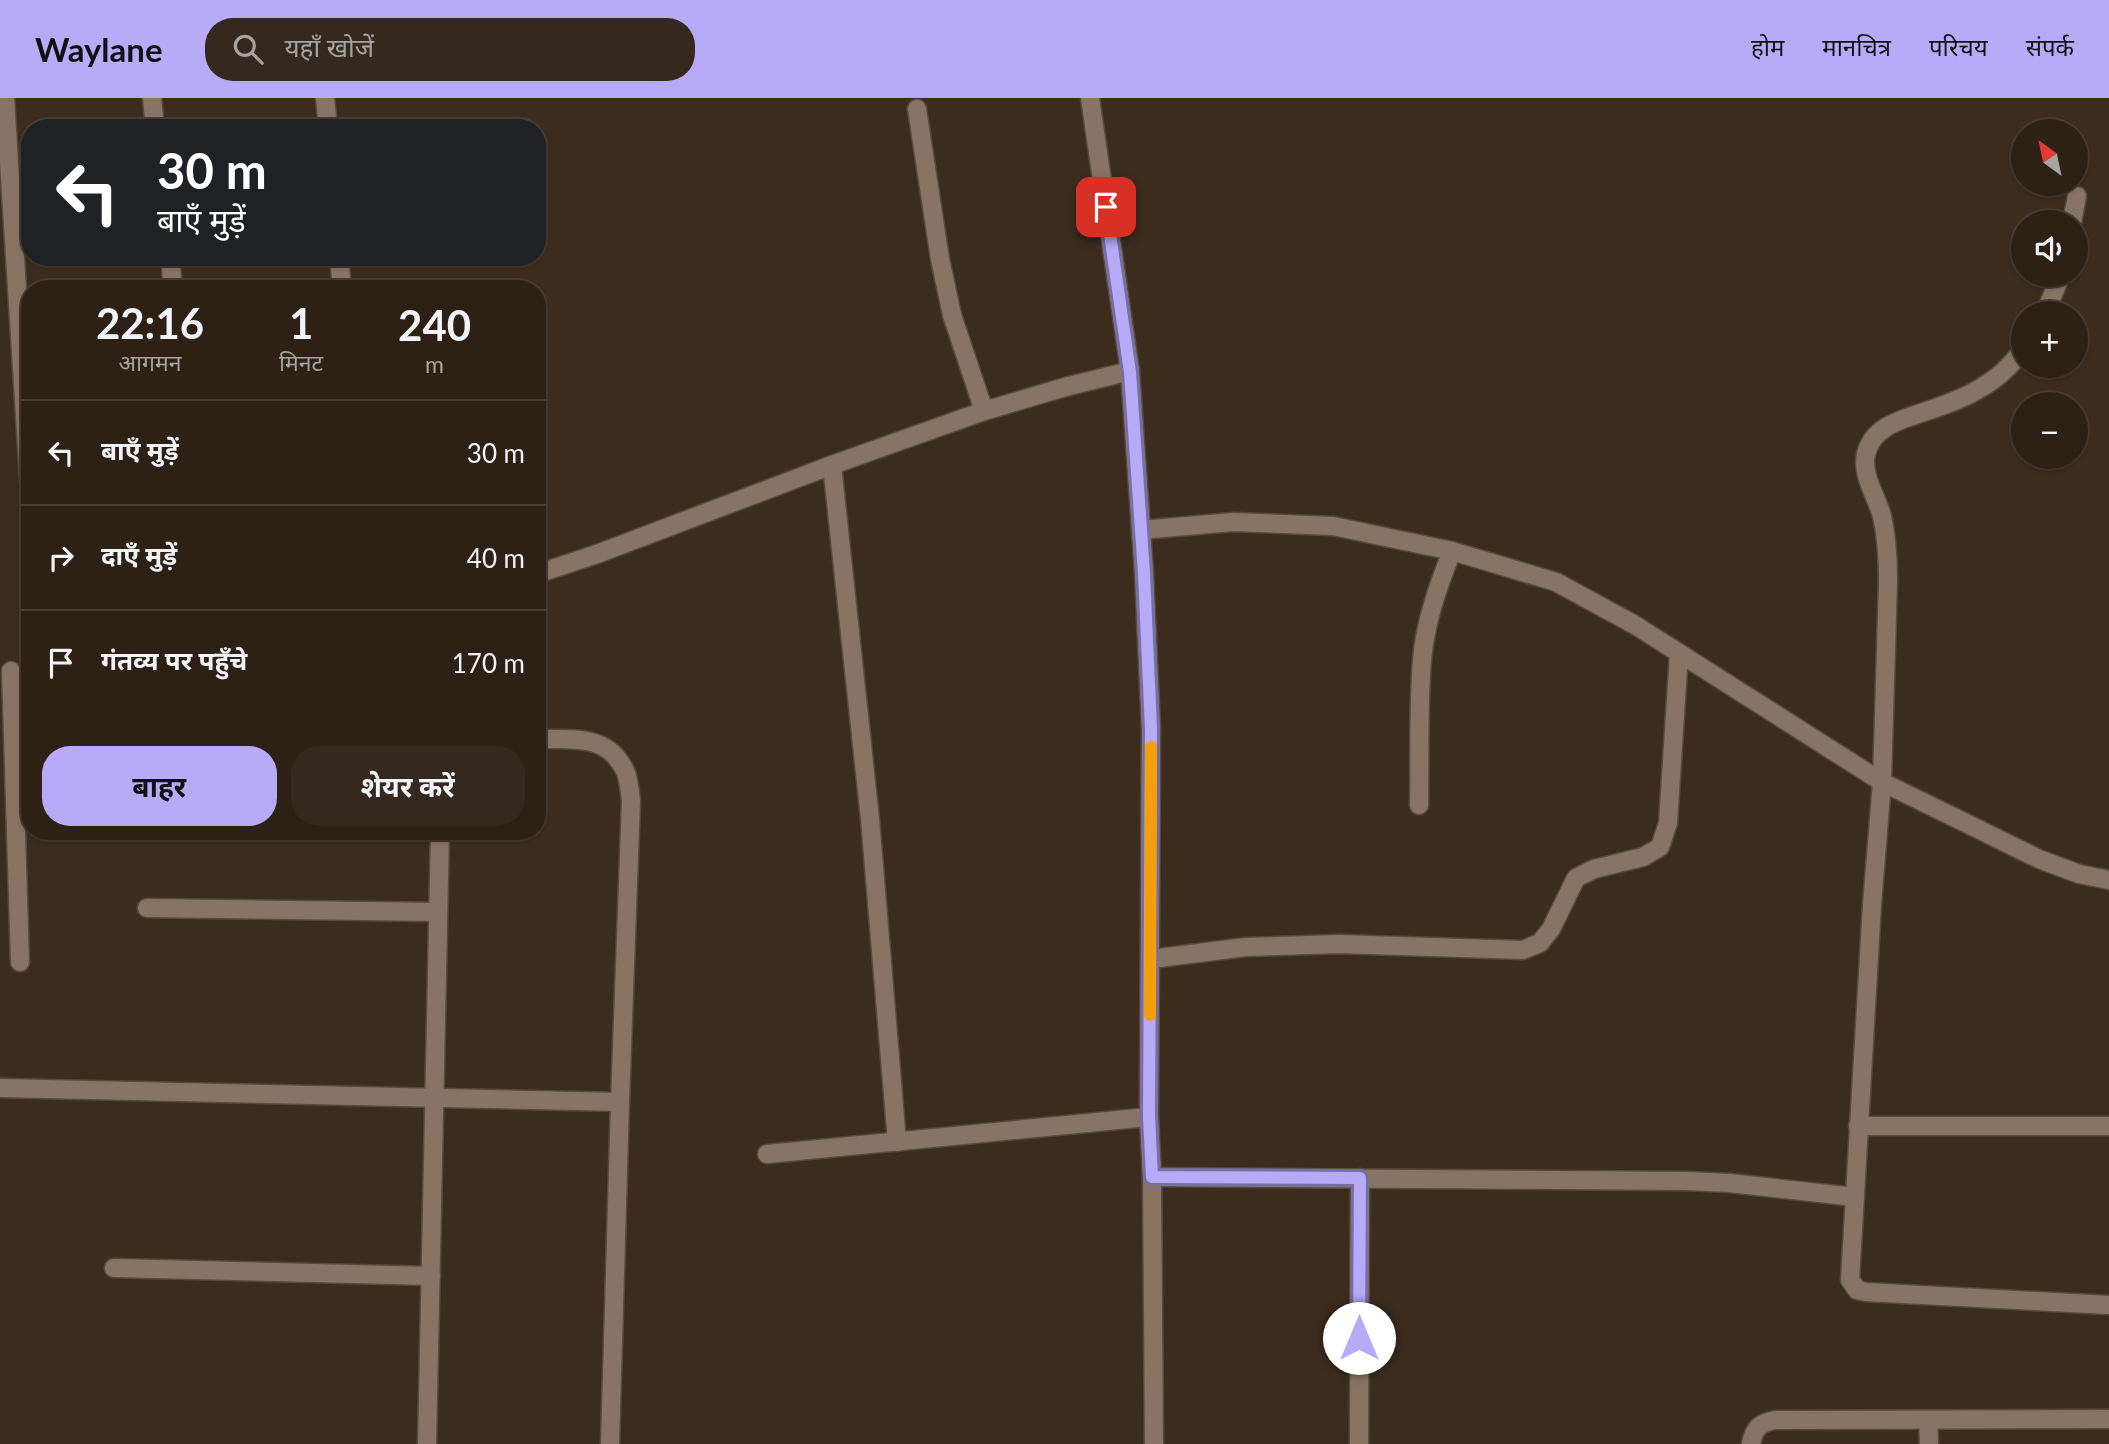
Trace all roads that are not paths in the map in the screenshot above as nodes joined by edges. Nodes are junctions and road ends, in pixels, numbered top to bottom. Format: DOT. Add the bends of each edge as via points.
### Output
graph roads {
  1 [pos="5,98"];
  2 [pos="152,98"];
  3 [pos="325,98"];
  4 [pos="1090,98"];
  5 [pos="917,109"];
  6 [pos="154,119"];
  7 [pos="327,119"];
  8 [pos="2077,196"];
  9 [pos="2074,210"];
  10 [pos="21,352"];
  11 [pos="2011,366"];
  12 [pos="1130,372"];
  13 [pos="984,411"];
  14 [pos="832,465"];
  15 [pos="1141,530"];
  16 [pos="1452,551"];
  17 [pos="546,571"];
  18 [pos="1679,653"];
  19 [pos="5,670"];
  20 [pos="546,739"];
  21 [pos="1881,782"];
  22 [pos="1419,805"];
  23 [pos="440,840"];
  24 [pos="2109,880"];
  25 [pos="148,908"];
  26 [pos="438,912"];
  27 [pos="1151,959"];
  28 [pos="20,962"];
  29 [pos="0,1088"];
  30 [pos="433,1098"];
  31 [pos="620,1102"];
  32 [pos="1149,1117"];
  33 [pos="1858,1126"];
  34 [pos="2109,1126"];
  35 [pos="897,1142"];
  36 [pos="767,1154"];
  37 [pos="1152,1177"];
  38 [pos="1360,1178"];
  39 [pos="1855,1197"];
  40 [pos="114,1268"];
  41 [pos="431,1276"];
  42 [pos="2109,1305"];
  43 [pos="2109,1419"];
  44 [pos="1928,1420"];
  45 [pos="427,1444"];
  46 [pos="610,1444"];
  47 [pos="1154,1444"];
  48 [pos="1359,1444"];
  49 [pos="1751,1444"];
  50 [pos="1929,1444"];
  1 -- 10 [label="street"];
  2 -- 6 [label="street"];
  3 -- 7 [label="street"];
  4 -- 12 [label="street"];
  5 -- 13 [label="street" via="952,315"];
  8 -- 9 [label="street"];
  11 -- 21 [label="street" via="1979,389 1894,422 1875,436 1866,456 1887,549"];
  12 -- 13 [label="street"];
  12 -- 15 [label="street"];
  13 -- 14 [label="street"];
  14 -- 17 [label="street"];
  14 -- 35 [label="street" via="870,819"];
  15 -- 16 [label="street" via="1233,522 1332,526"];
  15 -- 27 [label="street" via="1151,729"];
  16 -- 18 [label="street" via="1556,582"];
  16 -- 22 [label="street" via="1429,618 1422,659"];
  18 -- 21 [label="street"];
  18 -- 27 [label="street" via="1668,823 1660,847 1643,858 1576,878 1551,929 1539,943 1523,950 1339,944 1246,947"];
  19 -- 28 [label="street"];
  20 -- 31 [label="street" via="588,740 611,750 626,774 631,801"];
  21 -- 24 [label="street" via="2039,859"];
  21 -- 33 [label="street"];
  23 -- 26 [label="street"];
  25 -- 26 [label="street"];
  26 -- 30 [label="street"];
  27 -- 32 [label="street"];
  29 -- 30 [label="street"];
  30 -- 31 [label="street"];
  30 -- 41 [label="street"];
  31 -- 46 [label="street"];
  32 -- 35 [label="street"];
  32 -- 37 [label="street"];
  33 -- 34 [label="street"];
  33 -- 39 [label="street"];
  35 -- 36 [label="street"];
  37 -- 38 [label="street"];
  37 -- 47 [label="street"];
  38 -- 39 [label="street" via="1686,1181"];
  38 -- 48 [label="street"];
  39 -- 42 [label="street" via="1850,1280 1857,1290"];
  40 -- 41 [label="street"];
  41 -- 45 [label="street"];
  43 -- 44 [label="street"];
  44 -- 49 [label="street" via="1775,1419 1754,1431"];
  44 -- 50 [label="street"];
}
